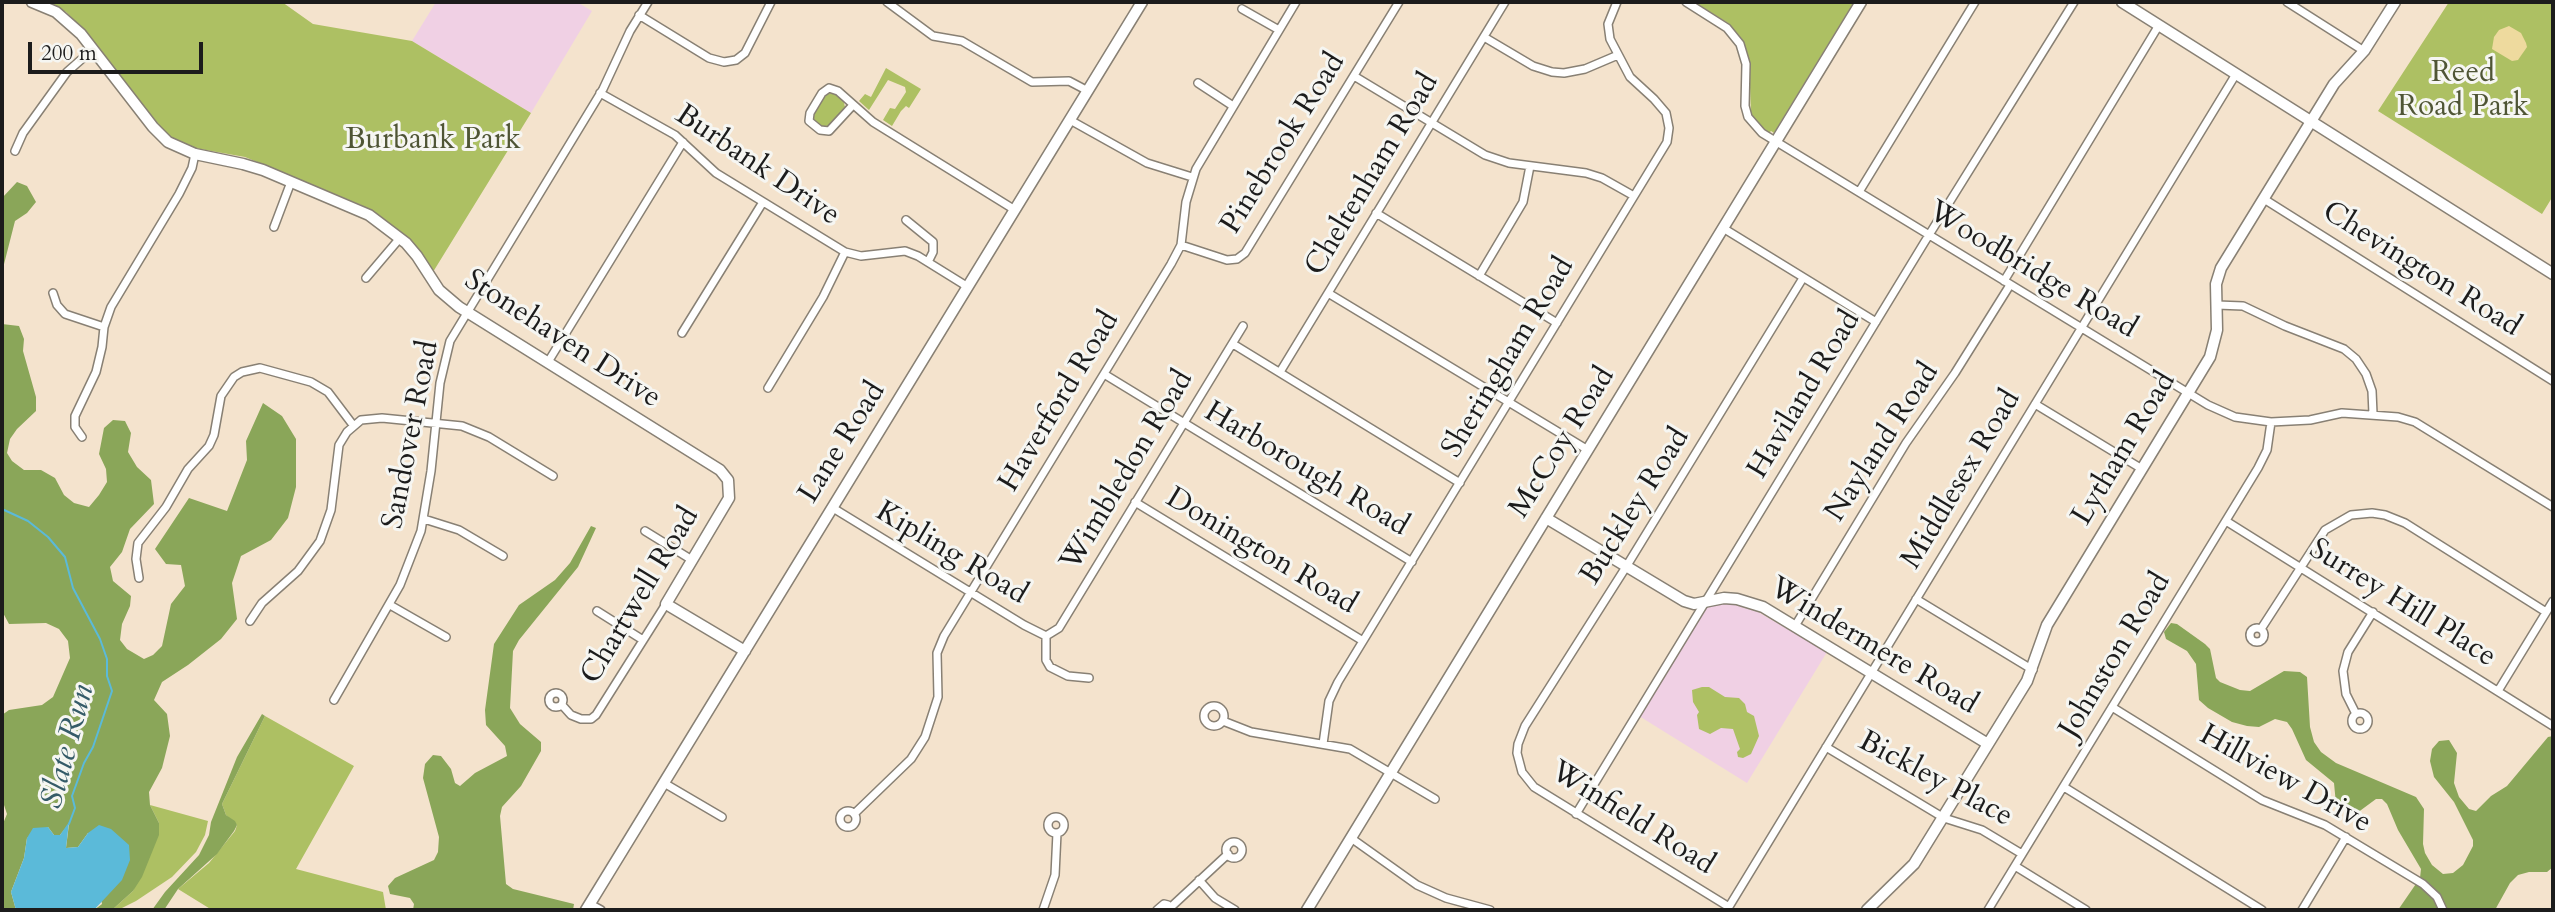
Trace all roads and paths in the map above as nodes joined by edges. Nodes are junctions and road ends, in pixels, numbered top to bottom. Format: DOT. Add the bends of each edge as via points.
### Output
graph roads {
  1 [pos="32,2"];
  2 [pos="648,2"];
  3 [pos="771,2"];
  4 [pos="887,2"];
  5 [pos="1142,2"];
  6 [pos="1296,2"];
  7 [pos="1399,2"];
  8 [pos="1505,2"];
  9 [pos="1617,2"];
  10 [pos="1686,2"];
  11 [pos="1861,2"];
  12 [pos="1975,2"];
  13 [pos="2074,2"];
  14 [pos="2122,2"];
  15 [pos="2287,2"];
  16 [pos="2395,2"];
  17 [pos="1242,9"];
  18 [pos="639,15"];
  19 [pos="2159,25"];
  20 [pos="1279,30"];
  21 [pos="1484,37"];
  22 [pos="92,50"];
  23 [pos="2364,51"];
  24 [pos="1618,55"];
  25 [pos="2236,74"];
  26 [pos="1354,76"];
  27 [pos="1198,83"];
  28 [pos="1088,91"];
  29 [pos="600,93"];
  30 [pos="853,105"];
  31 [pos="1233,106"];
  32 [pos="1070,120"];
  33 [pos="2311,121"];
  34 [pos="1431,124"];
  35 [pos="1776,141"];
  36 [pos="683,142"];
  37 [pos="15,151"];
  38 [pos="195,154"];
  39 [pos="1530,166"];
  40 [pos="1192,177"];
  41 [pos="291,182"];
  42 [pos="1858,192"];
  43 [pos="1634,196"];
  44 [pos="2264,199"];
  45 [pos="763,202"];
  46 [pos="1015,210"];
  47 [pos="1376,213"];
  48 [pos="906,220"];
  49 [pos="274,227"];
  50 [pos="1723,228"];
  51 [pos="1930,235"];
  52 [pos="400,238"];
  53 [pos="1181,245"];
  54 [pos="845,252"];
  55 [pos="928,262"];
  56 [pos="2553,274"];
  57 [pos="1479,276"];
  58 [pos="366,278"];
  59 [pos="1803,278"];
  60 [pos="2007,283"];
  61 [pos="968,287"];
  62 [pos="53,293"];
  63 [pos="1328,293"];
  64 [pos="2217,305"];
  65 [pos="466,311"];
  66 [pos="1557,323"];
  67 [pos="1876,323"];
  68 [pos="1244,326"];
  69 [pos="104,327"];
  70 [pos="2082,328"];
  71 [pos="682,333"];
  72 [pos="1233,344"];
  73 [pos="548,362"];
  74 [pos="1280,372"];
  75 [pos="1104,374"];
  76 [pos="2553,381"];
  77 [pos="768,388"];
  78 [pos="2189,393"];
  79 [pos="1508,403"];
  80 [pos="2035,404"];
  81 [pos="2374,414"];
  82 [pos="435,422"];
  83 [pos="2271,422"];
  84 [pos="1184,423"];
  85 [pos="353,425"];
  86 [pos="82,437"];
  87 [pos="1588,450"];
  88 [pos="2142,469"];
  89 [pos="553,476"];
  90 [pos="1460,482"];
  91 [pos="730,491"];
  92 [pos="1135,502"];
  93 [pos="2553,507"];
  94 [pos="833,508"];
  95 [pos="1546,518"];
  96 [pos="424,519"];
  97 [pos="2226,521"];
  98 [pos="645,531"];
  99 [pos="503,556"];
  100 [pos="692,560"];
  101 [pos="1412,562"];
  102 [pos="1626,567"];
  103 [pos="2300,567"];
  104 [pos="139,578"];
  105 [pos="971,592"];
  106 [pos="1916,599"];
  107 [pos="2553,601"];
  108 [pos="1705,603"];
  109 [pos="666,604"];
  110 [pos="390,605"];
  111 [pos="597,611"];
  112 [pos="2373,612"];
  113 [pos="2546,612"];
  114 [pos="250,621"];
  115 [pos="1795,626"];
  116 [pos="2261,629"];
  117 [pos="1046,636"];
  118 [pos="446,637"];
  119 [pos="643,640"];
  120 [pos="1363,641"];
  121 [pos="745,651"];
  122 [pos="2033,670"];
  123 [pos="1871,673"];
  124 [pos="1089,678"];
  125 [pos="2498,691"];
  126 [pos="334,700"];
  127 [pos="562,705"];
  128 [pos="2112,707"];
  129 [pos="2356,714"];
  130 [pos="1223,721"];
  131 [pos="2553,726"];
  132 [pos="1323,744"];
  133 [pos="1988,744"];
  134 [pos="1826,747"];
  135 [pos="1519,763"];
  136 [pos="1391,772"];
  137 [pos="664,782"];
  138 [pos="2064,786"];
  139 [pos="1434,799"];
  140 [pos="854,814"];
  141 [pos="1576,814"];
  142 [pos="722,817"];
  143 [pos="1944,818"];
  144 [pos="1057,833"];
  145 [pos="2346,837"];
  146 [pos="1351,838"];
  147 [pos="1228,854"];
  148 [pos="2022,854"];
  149 [pos="2015,866"];
  150 [pos="1199,880"];
  151 [pos="588,907"];
  152 [pos="1728,908"];
  153 [pos="1171,909"];
  154 [pos="601,910"];
  155 [pos="1043,910"];
  156 [pos="1157,910"];
  157 [pos="1235,910"];
  158 [pos="1307,910"];
  159 [pos="1490,910"];
  160 [pos="1867,910"];
  161 [pos="1988,910"];
  162 [pos="2086,910"];
  163 [pos="2262,910"];
  164 [pos="2302,910"];
  165 [pos="2444,910"];
  1 -- 22 [label="street, Stonehaven Drive" via="65,19"];
  2 -- 18 [label="street, Sandover Road"];
  3 -- 18 [label="street" via="745,53 724,62 709,58"];
  4 -- 28 [label="street" via="933,36 962,41 1032,82 1069,82"];
  5 -- 28 [label="street, Lane Road"];
  6 -- 20 [label="street, Haverford Road"];
  7 -- 26 [label="street, Pinebrook Road"];
  8 -- 21 [label="street, Cheltenham Road"];
  9 -- 24 [label="street, Sheringham Road" via="1608,24"];
  10 -- 35 [label="street, Woodbridge Road" via="1735,35 1746,64 1748,117 1754,127"];
  11 -- 35 [label="street, McCoy Road"];
  12 -- 42 [label="street"];
  13 -- 51 [label="street, Haviland Road"];
  14 -- 19 [label="street"];
  15 -- 23 [label="street"];
  16 -- 23 [label="street, Lytham Road"];
  17 -- 20 [label="street"];
  18 -- 29 [label="street, Sandover Road"];
  19 -- 25 [label="street"];
  19 -- 60 [label="street, Nayland Road"];
  20 -- 31 [label="street, Haverford Road"];
  21 -- 24 [label="street" via="1552,72 1585,69"];
  21 -- 34 [label="street, Cheltenham Road"];
  22 -- 37 [label="street" via="67,72"];
  22 -- 38 [label="street, Stonehaven Drive" via="160,135"];
  23 -- 33 [label="street, Lytham Road" via="2334,84"];
  24 -- 43 [label="street, Sheringham Road" via="1637,86 1666,113 1669,128 1664,149"];
  25 -- 33 [label="street"];
  25 -- 70 [label="street, Middlesex Road"];
  26 -- 34 [label="street"];
  26 -- 53 [label="street, Pinebrook Road" via="1245,253 1227,260"];
  27 -- 31 [label="street"];
  28 -- 32 [label="street, Lane Road"];
  29 -- 36 [label="street, Burbank Drive"];
  29 -- 65 [label="street, Sandover Road"];
  30 -- 30 [label="street" via="829,88 809,121 830,131"];
  30 -- 46 [label="street"];
  31 -- 40 [label="street, Haverford Road"];
  32 -- 40 [label="street" via="1138,159"];
  32 -- 46 [label="street, Lane Road"];
  33 -- 44 [label="street, Lytham Road"];
  33 -- 56 [label="street"];
  34 -- 39 [label="street" via="1485,155"];
  34 -- 47 [label="street, Cheltenham Road"];
  35 -- 42 [label="street, Woodbridge Road"];
  35 -- 50 [label="street, McCoy Road"];
  36 -- 45 [label="street, Burbank Drive" via="716,173"];
  36 -- 73 [label="street"];
  38 -- 41 [label="street, Stonehaven Drive" via="243,164"];
  38 -- 69 [label="street" via="183,188 117,297"];
  39 -- 43 [label="street" via="1586,173"];
  39 -- 57 [label="street" via="1523,202"];
  40 -- 53 [label="street, Haverford Road"];
  41 -- 49 [label="street"];
  41 -- 52 [label="street, Stonehaven Drive" via="360,209"];
  42 -- 51 [label="street, Woodbridge Road"];
  43 -- 66 [label="street, Sheringham Road"];
  44 -- 64 [label="street, Lytham Road" via="2217,276"];
  44 -- 76 [label="street, Chevington Road"];
  45 -- 54 [label="street, Burbank Drive"];
  45 -- 71 [label="street"];
  46 -- 61 [label="street, Lane Road"];
  47 -- 57 [label="street"];
  47 -- 63 [label="street, Cheltenham Road"];
  48 -- 55 [label="street" via="933,242"];
  50 -- 59 [label="street"];
  50 -- 87 [label="street, McCoy Road"];
  51 -- 60 [label="street, Woodbridge Road"];
  51 -- 67 [label="street, Haviland Road"];
  52 -- 58 [label="street"];
  52 -- 65 [label="street, Stonehaven Drive" via="439,290"];
  53 -- 75 [label="street, Haverford Road"];
  54 -- 55 [label="street, Burbank Drive" via="861,256 905,251"];
  54 -- 77 [label="street"];
  55 -- 61 [label="street, Burbank Drive"];
  57 -- 66 [label="street"];
  59 -- 67 [label="street"];
  59 -- 102 [label="street, Buckley Road"];
  60 -- 70 [label="street, Woodbridge Road"];
  60 -- 115 [label="street, Nayland Road"];
  61 -- 94 [label="street, Lane Road"];
  62 -- 69 [label="street" via="65,314"];
  63 -- 74 [label="street, Cheltenham Road"];
  63 -- 79 [label="street"];
  64 -- 78 [label="street, Lytham Road" via="2213,348"];
  64 -- 81 [label="street" via="2244,306 2344,349 2366,374"];
  65 -- 73 [label="street, Stonehaven Drive"];
  65 -- 82 [label="street, Sandover Road" via="450,341"];
  66 -- 79 [label="street, Sheringham Road"];
  67 -- 108 [label="street, Haviland Road"];
  68 -- 72 [label="street, Wimbledon Road"];
  69 -- 86 [label="street" via="96,372 75,416"];
  70 -- 78 [label="street, Woodbridge Road"];
  70 -- 80 [label="street, Middlesex Road"];
  72 -- 74 [label="street"];
  72 -- 84 [label="street, Wimbledon Road"];
  73 -- 91 [label="street, Stonehaven Drive" via="716,467 728,480"];
  74 -- 90 [label="street"];
  75 -- 84 [label="street, Harborough Road"];
  75 -- 105 [label="street, Haverford Road"];
  78 -- 83 [label="street, Woodbridge Road" via="2223,412"];
  78 -- 88 [label="street, Lytham Road"];
  79 -- 87 [label="street"];
  79 -- 90 [label="street, Sheringham Road"];
  80 -- 88 [label="street"];
  80 -- 106 [label="street, Middlesex Road"];
  81 -- 83 [label="street, Woodbridge Road" via="2342,412"];
  81 -- 93 [label="street, Woodbridge Road" via="2430,429"];
  82 -- 85 [label="street" via="371,418"];
  82 -- 89 [label="street" via="489,437"];
  82 -- 96 [label="street, Sandover Road"];
  83 -- 97 [label="street, Johnston Road" via="2264,457"];
  84 -- 92 [label="street, Wimbledon Road"];
  84 -- 101 [label="street, Harborough Road"];
  85 -- 104 [label="street" via="328,392 311,382 260,368 234,377 221,396 209,446 138,543"];
  85 -- 114 [label="street" via="339,445 331,510 320,541"];
  87 -- 95 [label="street, McCoy Road"];
  88 -- 122 [label="street, Lytham Road" via="2042,635"];
  90 -- 101 [label="street, Sheringham Road"];
  91 -- 100 [label="street, Chartwell Road"];
  92 -- 117 [label="street, Wimbledon Road" via="1059,628"];
  92 -- 120 [label="street, Donington Road"];
  94 -- 105 [label="street, Kipling Road"];
  94 -- 121 [label="street, Lane Road"];
  95 -- 102 [label="street, Windermere Road"];
  95 -- 136 [label="street, McCoy Road"];
  96 -- 99 [label="street" via="459,530"];
  96 -- 110 [label="street, Sandover Road"];
  97 -- 103 [label="street, Surrey Hill Place"];
  97 -- 128 [label="street, Johnston Road"];
  98 -- 100 [label="street"];
  100 -- 109 [label="street, Chartwell Road"];
  101 -- 120 [label="street, Sheringham Road"];
  102 -- 108 [label="street, Windermere Road" via="1684,601"];
  102 -- 135 [label="street, Buckley Road" via="1525,726 1518,744"];
  103 -- 112 [label="street, Surrey Hill Place"];
  103 -- 113 [label="street" via="2332,524 2361,513 2385,515"];
  103 -- 116 [label="street"];
  105 -- 117 [label="street, Kipling Road"];
  105 -- 140 [label="street, Haverford Road" via="937,653 938,697 925,737 911,758"];
  106 -- 122 [label="street"];
  106 -- 123 [label="street, Middlesex Road"];
  107 -- 113 [label="street"];
  108 -- 115 [label="street, Windermere Road" via="1724,598 1750,601"];
  108 -- 141 [label="street, Haviland Road"];
  109 -- 119 [label="street, Chartwell Road"];
  109 -- 121 [label="street"];
  110 -- 118 [label="street"];
  110 -- 126 [label="street, Sandover Road"];
  111 -- 119 [label="street"];
  112 -- 125 [label="street, Surrey Hill Place"];
  112 -- 129 [label="street" via="2344,664 2344,684"];
  113 -- 125 [label="street"];
  115 -- 123 [label="street, Windermere Road"];
  117 -- 124 [label="street" via="1050,667 1068,676"];
  119 -- 127 [label="street, Chartwell Road" via="591,719 571,715"];
  120 -- 132 [label="street, Sheringham Road" via="1329,701"];
  121 -- 137 [label="street, Lane Road"];
  122 -- 133 [label="street, Lytham Road"];
  123 -- 133 [label="street, Windermere Road"];
  123 -- 134 [label="street, Middlesex Road"];
  125 -- 131 [label="street, Surrey Hill Place"];
  128 -- 138 [label="street, Johnston Road"];
  128 -- 145 [label="street, Hillview Drive" via="2262,800"];
  130 -- 132 [label="street" via="1251,732"];
  132 -- 136 [label="street" via="1356,752"];
  133 -- 143 [label="street, Lytham Road"];
  134 -- 143 [label="street, Bickley Place"];
  134 -- 152 [label="street, Middlesex Road"];
  135 -- 141 [label="street, Winfield Road" via="1534,787"];
  136 -- 139 [label="street"];
  136 -- 146 [label="street, McCoy Road"];
  137 -- 142 [label="street"];
  137 -- 151 [label="street, Lane Road"];
  138 -- 148 [label="street, Johnston Road"];
  138 -- 163 [label="street"];
  141 -- 152 [label="street, Winfield Road"];
  143 -- 148 [label="street, Bickley Place" via="1982,830"];
  143 -- 160 [label="street, Lytham Road" via="1903,877"];
  144 -- 155 [label="street" via="1055,875"];
  145 -- 164 [label="street"];
  145 -- 165 [label="street, Hillview Drive" via="2423,884"];
  146 -- 158 [label="street, McCoy Road"];
  146 -- 159 [label="street" via="1418,885"];
  147 -- 150 [label="street"];
  148 -- 149 [label="street, Johnston Road"];
  149 -- 161 [label="street, Johnston Road"];
  149 -- 162 [label="street, Bickley Place"];
  150 -- 153 [label="street"];
  150 -- 157 [label="street" via="1222,904"];
  151 -- 154 [label="street"];
  153 -- 156 [label="street" via="1164,904"];
}
